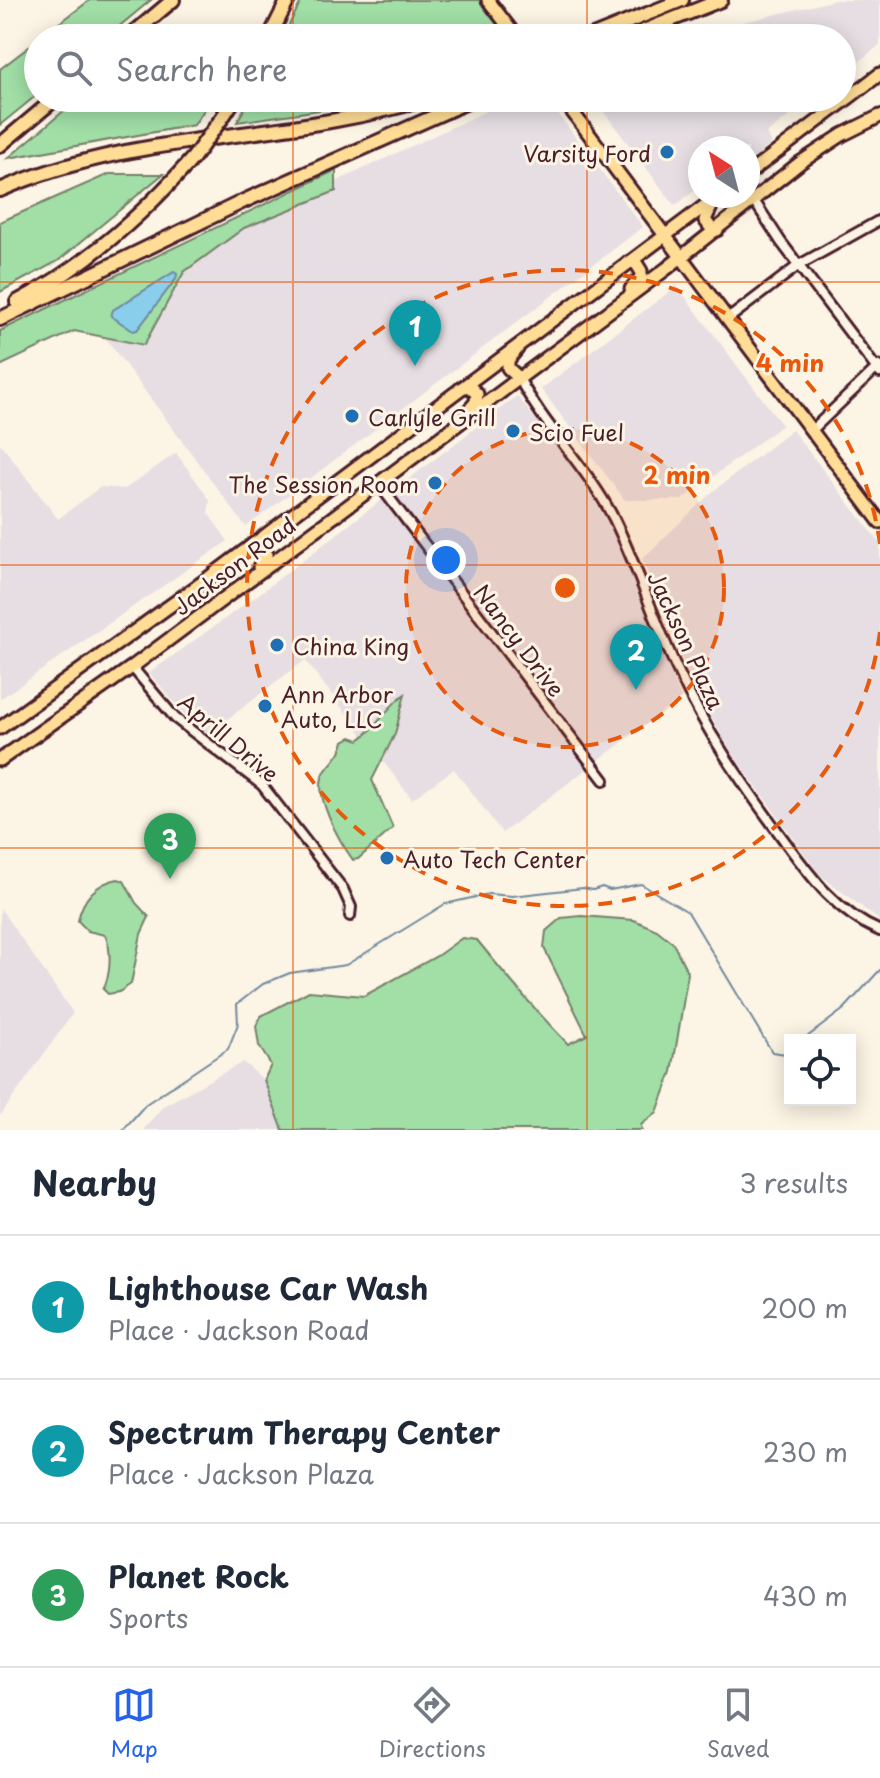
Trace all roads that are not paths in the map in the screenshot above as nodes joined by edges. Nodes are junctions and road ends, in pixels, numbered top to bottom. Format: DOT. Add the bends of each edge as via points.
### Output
graph roads {
  1 [pos="173,0"];
  2 [pos="288,0"];
  3 [pos="488,0"];
  4 [pos="682,0"];
  5 [pos="728,0"];
  6 [pos="715,2"];
  7 [pos="145,24"];
  8 [pos="276,24"];
  9 [pos="506,24"];
  10 [pos="623,24"];
  11 [pos="661,24"];
  12 [pos="880,74"];
  13 [pos="875,82"];
  14 [pos="856,96"];
  15 [pos="39,112"];
  16 [pos="226,112"];
  17 [pos="375,112"];
  18 [pos="444,112"];
  19 [pos="573,112"];
  20 [pos="834,112"];
  21 [pos="880,116"];
  22 [pos="0,145"];
  23 [pos="760,165"];
  24 [pos="0,190"];
  25 [pos="760,194"];
  26 [pos="703,208"];
  27 [pos="710,208"];
  28 [pos="743,208"];
  29 [pos="759,208"];
  30 [pos="880,220"];
  31 [pos="717,230"];
  32 [pos="665,235"];
  33 [pos="682,257"];
  34 [pos="629,262"];
  35 [pos="799,265"];
  36 [pos="614,307"];
  37 [pos="0,311"];
  38 [pos="0,319"];
  39 [pos="728,319"];
  40 [pos="528,337"];
  41 [pos="879,369"];
  42 [pos="519,378"];
  43 [pos="461,388"];
  44 [pos="455,426"];
  45 [pos="811,431"];
  46 [pos="378,483"];
  47 [pos="309,502"];
  48 [pos="880,522"];
  49 [pos="300,540"];
  50 [pos="253,544"];
  51 [pos="248,580"];
  52 [pos="132,667"];
  53 [pos="0,729"];
  54 [pos="0,759"];
  55 [pos="604,780"];
  56 [pos="350,916"];
  57 [pos="880,931"];
  1 -- 7 [label="highway"];
  2 -- 8 [label="highway"];
  3 -- 9 [label="main road"];
  4 -- 10 [label="highway"];
  5 -- 6 [label="highway"];
  6 -- 11 [label="highway"];
  12 -- 13 [label="main road"];
  13 -- 14 [label="main road"];
  15 -- 22 [label="highway"];
  16 -- 37 [label="highway, bridge" via="164,191 108,242"];
  17 -- 24 [label="highway" via="328,124 124,152"];
  18 -- 38 [label="highway"];
  19 -- 32 [label="main road"];
  20 -- 23 [label="main road"];
  21 -- 25 [label="main road, Jackson Road" via="824,145"];
  26 -- 32 [label="main road, Jackson Road"];
  27 -- 31 [label="main road" via="705,220"];
  28 -- 31 [label="main road, Jackson Road"];
  29 -- 35 [label="street"];
  30 -- 35 [label="street"];
  31 -- 33 [label="main road, Jackson Road"];
  32 -- 33 [label="main road"];
  32 -- 34 [label="main road, Jackson Road"];
  33 -- 36 [label="main road, Jackson Road"];
  33 -- 39 [label="main road"];
  34 -- 36 [label="main road" via="640,267 641,277"];
  34 -- 40 [label="main road, Jackson Road"];
  35 -- 39 [label="street"];
  35 -- 41 [label="street"];
  36 -- 42 [label="main road, Jackson Road"];
  39 -- 45 [label="main road"];
  40 -- 42 [label="main road" via="508,360 511,373"];
  40 -- 43 [label="main road, Jackson Road"];
  41 -- 45 [label="street"];
  42 -- 44 [label="main road, Jackson Road"];
  42 -- 57 [label="street, Jackson Plaza" via="598,490 689,694 740,779 831,900"];
  43 -- 44 [label="main road" via="469,386 478,398"];
  43 -- 47 [label="main road, Jackson Road"];
  44 -- 46 [label="main road, Jackson Road"];
  45 -- 48 [label="main road"];
  46 -- 49 [label="main road, Jackson Road"];
  46 -- 55 [label="street, Nancy Drive"];
  47 -- 49 [label="main road" via="292,524"];
  47 -- 50 [label="main road, Jackson Road"];
  49 -- 51 [label="main road, Jackson Road"];
  50 -- 51 [label="main road" via="262,546 266,555"];
  50 -- 53 [label="main road, Jackson Road"];
  51 -- 52 [label="main road, Jackson Road"];
  52 -- 54 [label="main road, Jackson Road"];
  52 -- 56 [label="street, Aprill Drive" via="175,718 262,785 343,889"];
}
